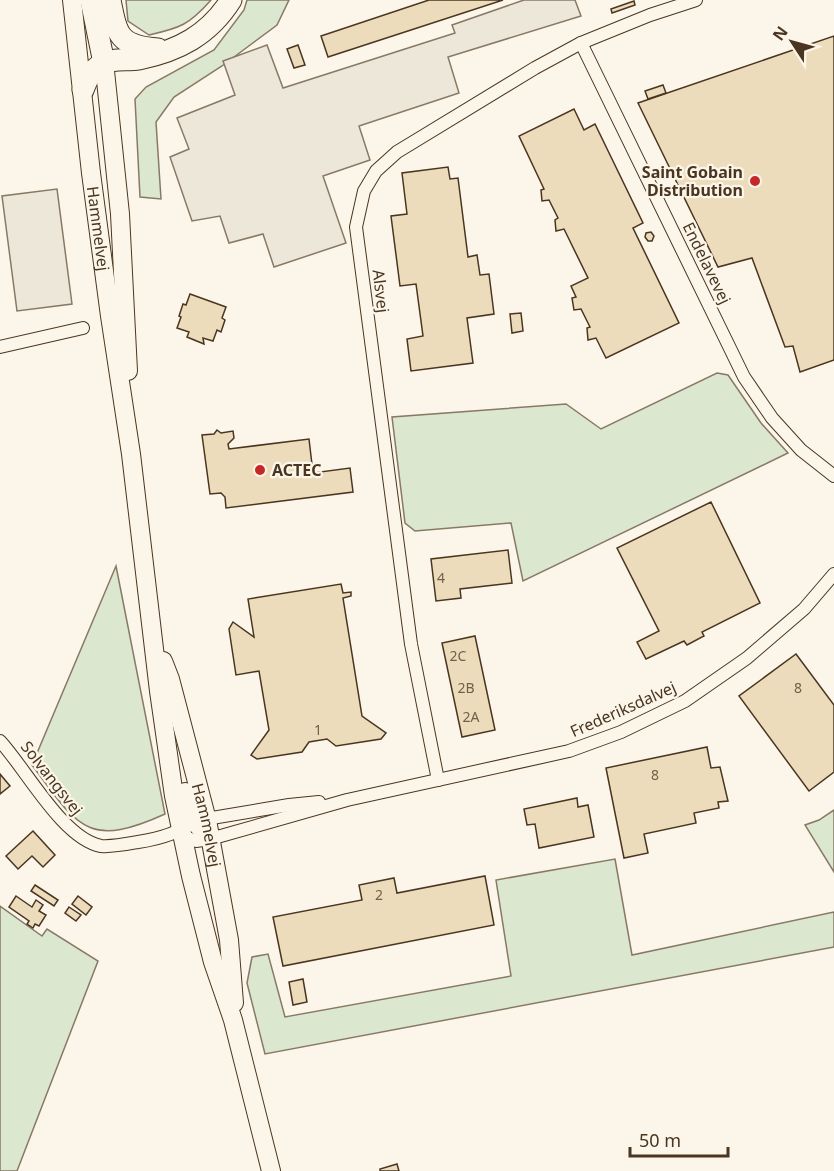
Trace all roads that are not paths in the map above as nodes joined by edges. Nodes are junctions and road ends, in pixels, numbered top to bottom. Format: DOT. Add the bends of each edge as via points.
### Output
graph roads {
  1 [pos="72,0"];
  2 [pos="91,0"];
  3 [pos="100,0"];
  4 [pos="110,0"];
  5 [pos="231,0"];
  6 [pos="696,0"];
  7 [pos="581,43"];
  8 [pos="168,50"];
  9 [pos="104,63"];
  10 [pos="83,90"];
  11 [pos="83,328"];
  12 [pos="0,347"];
  13 [pos="131,454"];
  14 [pos="834,476"];
  15 [pos="834,574"];
  16 [pos="153,633"];
  17 [pos="0,741"];
  18 [pos="438,780"];
  19 [pos="347,800"];
  20 [pos="195,831"];
  21 [pos="233,1020"];
  22 [pos="271,1171"];
  1 -- 10 [label="main road, Hammelvej"];
  2 -- 9 [label="highway"];
  3 -- 9 [label="main road, Hammelvej"];
  4 -- 8 [label="highway" via="117,29 130,44"];
  5 -- 8 [label="highway" via="201,35"];
  6 -- 7 [label="street, Alsvej"];
  7 -- 14 [label="street, Endelavevej" via="744,377 786,434"];
  7 -- 18 [label="street, Alsvej" via="397,152 376,171 364,191 356,226 411,644"];
  8 -- 9 [label="highway" via="139,59"];
  9 -- 10 [label="highway" via="94,69"];
  9 -- 13 [label="main road, Hammelvej" via="120,214"];
  10 -- 13 [label="main road, Hammelvej" via="108,305"];
  11 -- 12 [label="street"];
  13 -- 16 [label="main road, Hammelvej"];
  15 -- 18 [label="street, Frederiksdalvej" via="804,609 747,658 685,701 621,732 569,751"];
  16 -- 20 [label="main road, Hammelvej" via="170,679"];
  16 -- 20 [label="main road, Hammelvej" via="174,796"];
  17 -- 20 [label="street, Solvangsvej" via="64,824 82,838 101,846"];
  18 -- 19 [label="street, Frederiksdalvej"];
  19 -- 20 [label="street, Frederiksdalvej"];
  19 -- 20 [label="street, Frederiksdalvej" via="289,805"];
  20 -- 21 [label="main road, Hammelvej" via="229,940"];
  20 -- 21 [label="main road, Hammelvej" via="191,876"];
  21 -- 22 [label="main road, Hammelvej"];
}
